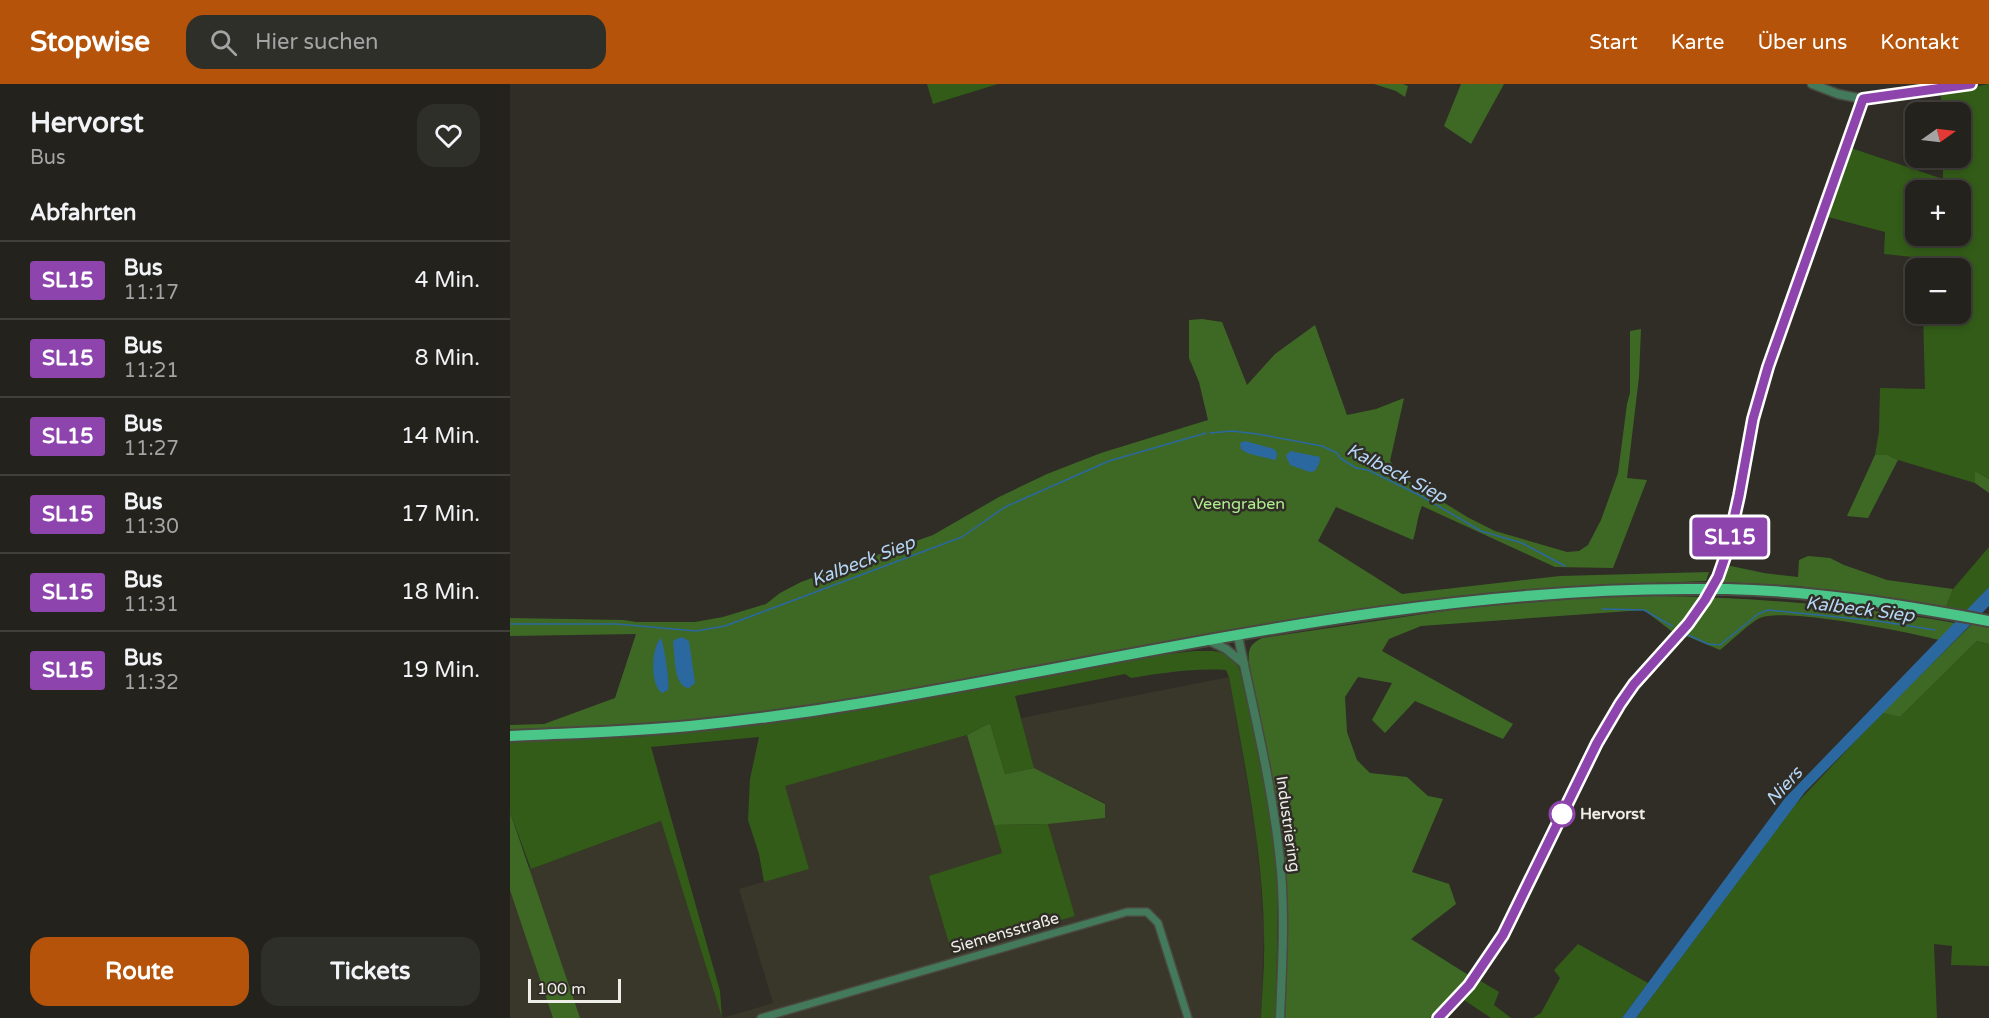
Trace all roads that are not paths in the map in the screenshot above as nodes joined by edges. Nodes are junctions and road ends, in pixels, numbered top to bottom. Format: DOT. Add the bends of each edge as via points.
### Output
graph roads {
  1 [pos="1812,84"];
  2 [pos="1971,84"];
  3 [pos="1863,99"];
  4 [pos="1989,621"];
  5 [pos="1239,636"];
  6 [pos="1209,641"];
  7 [pos="1244,664"];
  8 [pos="510,736"];
  9 [pos="761,1018"];
  10 [pos="1188,1018"];
  11 [pos="1280,1018"];
  12 [pos="1438,1018"];
  1 -- 3 [label="street"];
  2 -- 3 [label="street"];
  3 -- 12 [label="street" via="1768,367 1718,577 1688,624 1620,704 1503,935 1469,985"];
  4 -- 5 [label="main road, bridge" via="1782,590 1620,589 1487,598"];
  5 -- 6 [label="main road"];
  5 -- 7 [label="street, Industriering"];
  6 -- 7 [label="street"];
  6 -- 8 [label="main road" via="791,714 678,727"];
  7 -- 11 [label="street, Industriering" via="1281,872"];
  9 -- 10 [label="street, Siemensstraße" via="1127,912 1147,912 1158,923"];
}
